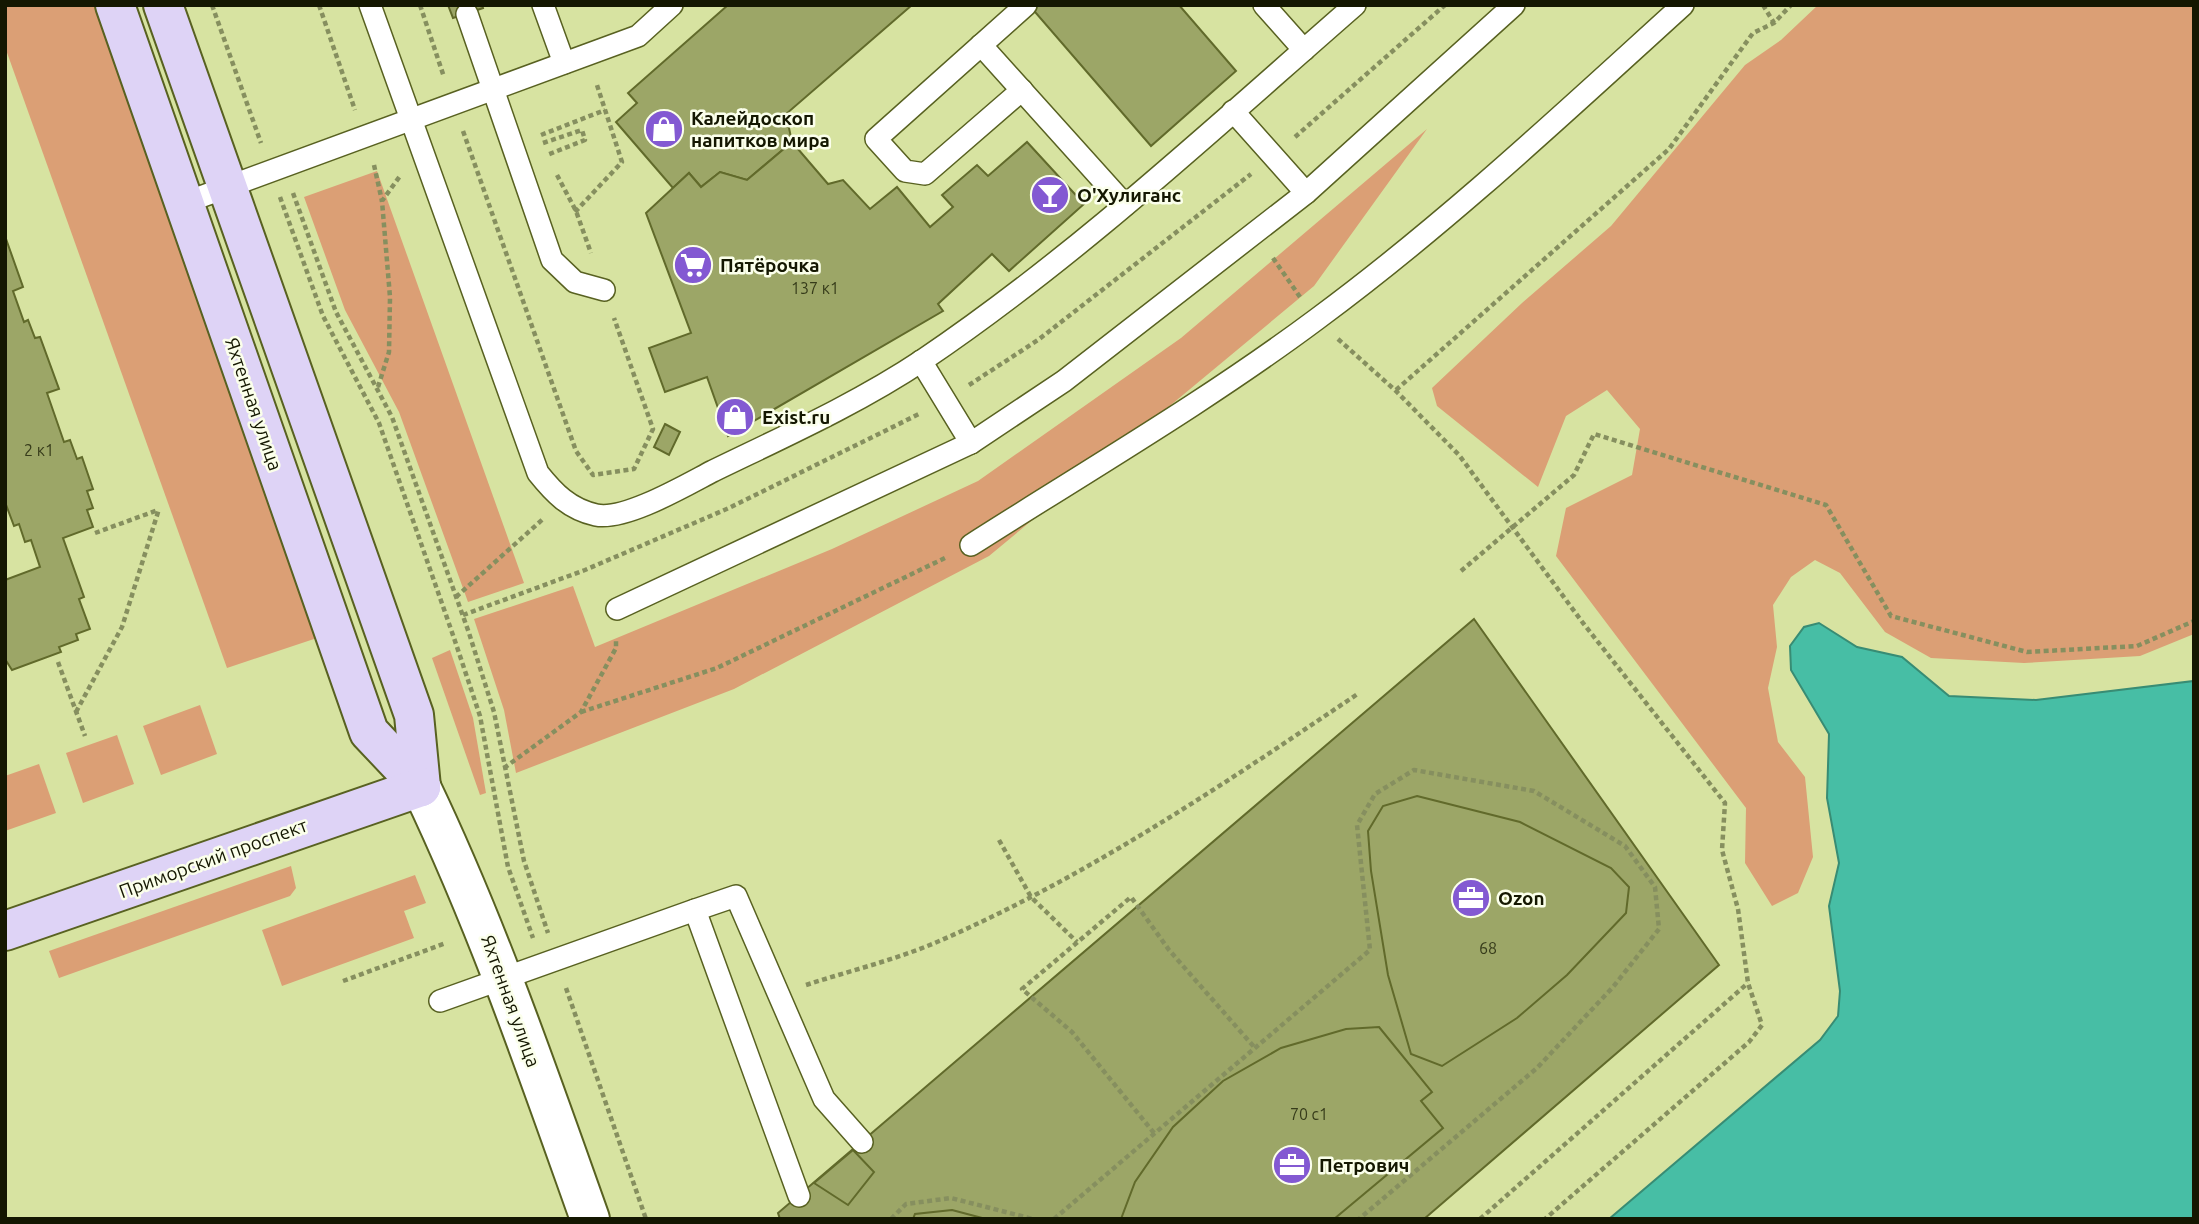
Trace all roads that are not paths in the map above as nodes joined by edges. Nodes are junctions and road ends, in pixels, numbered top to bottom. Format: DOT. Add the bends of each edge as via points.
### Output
graph roads {
  1 [pos="115,5"];
  2 [pos="163,5"];
  3 [pos="370,5"];
  4 [pos="544,5"];
  5 [pos="672,5"];
  6 [pos="1026,5"];
  7 [pos="1264,5"];
  8 [pos="1355,5"];
  9 [pos="1514,5"];
  10 [pos="1684,5"];
  11 [pos="467,13"];
  12 [pos="981,45"];
  13 [pos="1304,50"];
  14 [pos="564,63"];
  15 [pos="491,90"];
  16 [pos="1022,90"];
  17 [pos="1233,111"];
  18 [pos="411,120"];
  19 [pos="228,187"];
  20 [pos="1306,193"];
  21 [pos="184,203"];
  22 [pos="1125,205"];
  23 [pos="604,290"];
  24 [pos="921,361"];
  25 [pos="971,443"];
  26 [pos="971,545"];
  27 [pos="617,609"];
  28 [pos="421,787"];
  29 [pos="695,910"];
  30 [pos="5,931"];
  31 [pos="504,978"];
  32 [pos="440,1001"];
  33 [pos="862,1142"];
  34 [pos="799,1196"];
  35 [pos="590,1219"];
  1 -- 21 [label="street, Яхтенная улица"];
  2 -- 19 [label="street, Яхтенная улица"];
  3 -- 18 [label="lane"];
  4 -- 14 [label="lane"];
  5 -- 14 [label="lane" via="638,36"];
  6 -- 12 [label="lane"];
  7 -- 13 [label="lane"];
  8 -- 13 [label="lane"];
  9 -- 20 [label="lane"];
  10 -- 26 [label="lane" via="1454,212 1316,320"];
  11 -- 15 [label="lane"];
  12 -- 16 [label="lane"];
  12 -- 16 [label="lane" via="876,139 905,171 925,174"];
  13 -- 17 [label="lane"];
  14 -- 15 [label="lane"];
  15 -- 18 [label="lane"];
  15 -- 23 [label="lane" via="552,260 575,282"];
  16 -- 22 [label="lane"];
  17 -- 20 [label="lane"];
  17 -- 22 [label="lane"];
  18 -- 19 [label="lane"];
  18 -- 24 [label="lane" via="538,473 562,502 597,516 638,508 829,414"];
  19 -- 21 [label="lane"];
  19 -- 28 [label="street, Яхтенная улица" via="414,715"];
  20 -- 25 [label="lane" via="1064,381"];
  21 -- 28 [label="street, Яхтенная улица" via="369,732"];
  22 -- 24 [label="lane" via="1023,288"];
  24 -- 25 [label="lane"];
  25 -- 27 [label="lane"];
  28 -- 30 [label="street, Приморский проспект"];
  28 -- 31 [label="street, Яхтенная улица"];
  29 -- 31 [label="lane"];
  29 -- 33 [label="lane" via="736,896 824,1099"];
  29 -- 34 [label="lane"];
  31 -- 32 [label="lane"];
  31 -- 35 [label="street, Яхтенная улица"];
}
